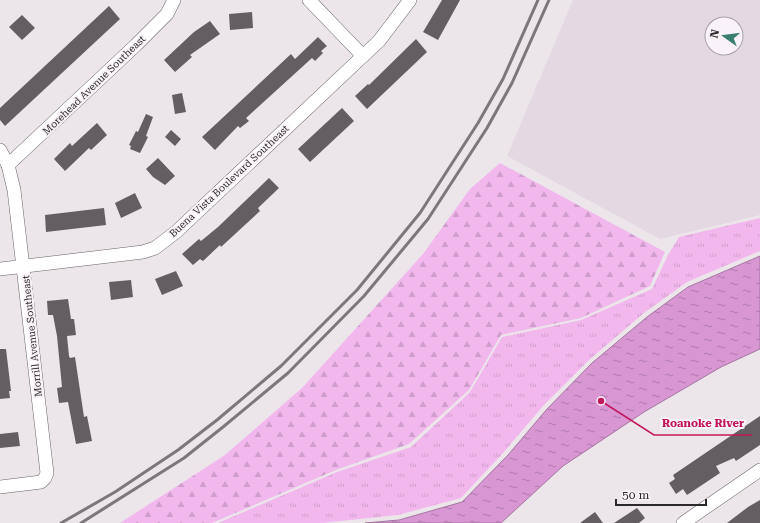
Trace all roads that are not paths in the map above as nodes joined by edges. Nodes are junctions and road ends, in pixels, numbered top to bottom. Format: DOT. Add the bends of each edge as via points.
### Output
graph roads {
  1 [pos="174,0"];
  2 [pos="309,0"];
  3 [pos="410,0"];
  4 [pos="363,56"];
  5 [pos="0,150"];
  6 [pos="8,165"];
  7 [pos="24,266"];
  8 [pos="0,269"];
  9 [pos="760,470"];
  10 [pos="0,488"];
  11 [pos="683,523"];
  1 -- 6 [label="street, Morehead Avenue Southeast" via="167,14 136,45"];
  2 -- 4 [label="street"];
  3 -- 4 [label="street, Buena Vista Boulevard Southeast" via="379,41"];
  4 -- 7 [label="street, Buena Vista Boulevard Southeast" via="176,232 155,248 143,252"];
  5 -- 6 [label="street, Morrill Avenue Southeast"];
  6 -- 7 [label="street, Morrill Avenue Southeast" via="14,190"];
  7 -- 8 [label="street, Buena Vista Boulevard Southeast"];
  7 -- 10 [label="street, Morrill Avenue Southeast" via="47,473 41,482"];
  9 -- 11 [label="street"];
}
